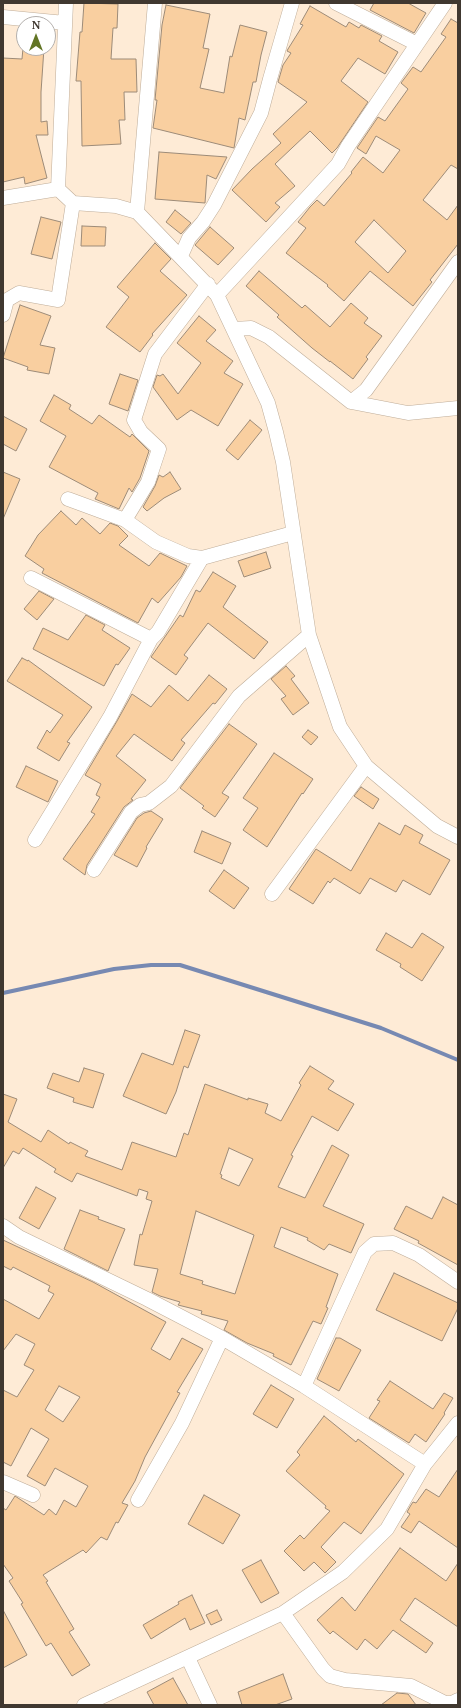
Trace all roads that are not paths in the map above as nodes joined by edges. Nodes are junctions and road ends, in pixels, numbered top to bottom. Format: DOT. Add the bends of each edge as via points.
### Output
graph roads {
  1 [pos="66,3"];
  2 [pos="155,3"];
  3 [pos="292,3"];
  4 [pos="336,3"];
  5 [pos="445,3"];
  6 [pos="3,17"];
  7 [pos="65,23"];
  8 [pos="417,44"];
  9 [pos="58,189"];
  10 [pos="3,198"];
  11 [pos="73,203"];
  12 [pos="137,212"];
  13 [pos="181,256"];
  14 [pos="458,262"];
  15 [pos="208,284"];
  16 [pos="217,295"];
  17 [pos="3,315"];
  18 [pos="234,329"];
  19 [pos="352,402"];
  20 [pos="458,408"];
  21 [pos="68,499"];
  22 [pos="125,520"];
  23 [pos="294,533"];
  24 [pos="202,558"];
  25 [pos="31,578"];
  26 [pos="309,635"];
  27 [pos="151,639"];
  28 [pos="366,766"];
  29 [pos="458,837"];
  30 [pos="35,840"];
  31 [pos="94,870"];
  32 [pos="272,894"];
  33 [pos="3,1226"];
  34 [pos="458,1282"];
  35 [pos="222,1338"];
  36 [pos="304,1386"];
  37 [pos="458,1423"];
  38 [pos="425,1464"];
  39 [pos="3,1482"];
  40 [pos="33,1496"];
  41 [pos="138,1500"];
  42 [pos="283,1612"];
  43 [pos="188,1658"];
  44 [pos="458,1700"];
  45 [pos="84,1705"];
  46 [pos="210,1705"];
  1 -- 7 [label="street"];
  2 -- 12 [label="street"];
  3 -- 13 [label="street" via="262,113 214,205 189,238"];
  4 -- 8 [label="street"];
  5 -- 8 [label="street"];
  6 -- 7 [label="street"];
  7 -- 9 [label="street"];
  8 -- 16 [label="street" via="338,164"];
  9 -- 10 [label="street"];
  9 -- 11 [label="street"];
  11 -- 12 [label="street" via="116,206"];
  11 -- 17 [label="street" via="58,300 19,293 7,300"];
  12 -- 13 [label="street"];
  13 -- 15 [label="street"];
  14 -- 19 [label="street" via="366,390"];
  15 -- 16 [label="street"];
  15 -- 22 [label="street" via="155,354 134,420 140,432 159,449 148,482"];
  16 -- 18 [label="street"];
  18 -- 19 [label="street" via="251,328 269,337"];
  18 -- 23 [label="street" via="268,404 276,432"];
  19 -- 20 [label="street" via="408,413"];
  21 -- 22 [label="street"];
  22 -- 24 [label="street" via="156,542 188,556"];
  23 -- 24 [label="street"];
  23 -- 26 [label="street"];
  24 -- 27 [label="street" via="158,632"];
  25 -- 27 [label="street"];
  26 -- 28 [label="street" via="340,727"];
  26 -- 31 [label="street" via="239,696 171,786 150,804 140,805 131,812"];
  27 -- 30 [label="street" via="110,717"];
  28 -- 29 [label="street" via="437,826"];
  28 -- 32 [label="street"];
  33 -- 35 [label="street" via="19,1237"];
  34 -- 36 [label="street" via="419,1255 393,1243 374,1244 365,1252"];
  35 -- 36 [label="street"];
  35 -- 41 [label="street" via="182,1423"];
  36 -- 38 [label="street"];
  37 -- 38 [label="street"];
  38 -- 42 [label="street" via="387,1529 342,1572"];
  39 -- 40 [label="street"];
  42 -- 43 [label="street"];
  42 -- 44 [label="street" via="330,1676 345,1680 411,1686 445,1704 452,1704"];
  43 -- 45 [label="street"];
  43 -- 46 [label="street"];
}
